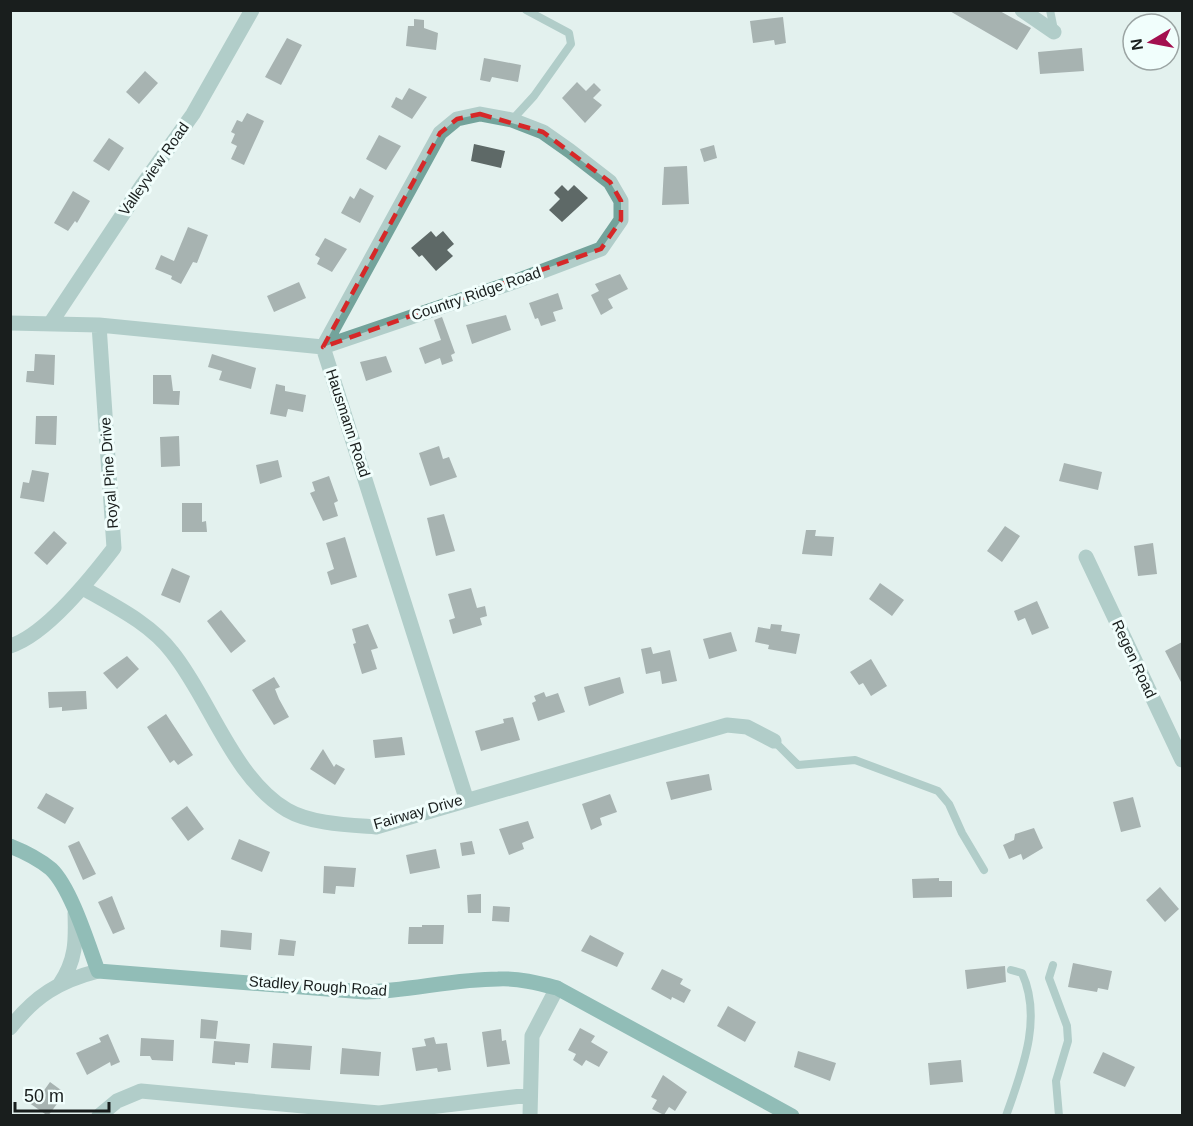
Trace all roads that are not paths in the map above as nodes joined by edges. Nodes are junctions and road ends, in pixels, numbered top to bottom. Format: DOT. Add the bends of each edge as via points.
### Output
graph roads {
  1 [pos="252,10"];
  2 [pos="526,10"];
  3 [pos="1022,10"];
  4 [pos="1050,10"];
  5 [pos="1054,32"];
  6 [pos="512,120"];
  7 [pos="10,323"];
  8 [pos="50,324"];
  9 [pos="99,325"];
  10 [pos="323,347"];
  11 [pos="1086,557"];
  12 [pos="83,588"];
  13 [pos="10,646"];
  14 [pos="774,741"];
  15 [pos="1182,760"];
  16 [pos="466,798"];
  17 [pos="10,846"];
  18 [pos="984,870"];
  19 [pos="75,910"];
  20 [pos="1053,965"];
  21 [pos="1011,970"];
  22 [pos="98,971"];
  23 [pos="60,984"];
  24 [pos="557,988"];
  25 [pos="10,1028"];
  26 [pos="530,1095"];
  27 [pos="99,1116"];
  28 [pos="530,1116"];
  29 [pos="792,1116"];
  30 [pos="1006,1116"];
  31 [pos="1059,1116"];
  1 -- 8 [label="street, Valleyview Road" via="193,114"];
  2 -- 6 [label="lane" via="569,33 571,44"];
  3 -- 5 [label="street"];
  4 -- 5 [label="lane"];
  6 -- 10 [label="street, Country Ridge Road" via="480,114 457,119 440,133"];
  6 -- 10 [label="street, Country Ridge Road" via="543,132 610,182 621,201 621,220 601,249"];
  7 -- 8 [label="street"];
  8 -- 9 [label="street"];
  9 -- 10 [label="street"];
  9 -- 12 [label="street, Royal Pine Drive" via="114,548"];
  10 -- 16 [label="street, Hausmann Road"];
  11 -- 15 [label="street, Regen Road"];
  12 -- 13 [label="street, Royal Pine Drive" via="24,642"];
  12 -- 16 [label="street, Fairway Drive" via="138,620 172,651 250,777 287,810 334,824 376,826"];
  14 -- 16 [label="street, Fairway Drive" via="747,727 727,724"];
  14 -- 18 [label="lane" via="798,765 855,760 938,791"];
  17 -- 19 [label="main road" via="32,855 53,871"];
  19 -- 22 [label="main road"];
  19 -- 23 [label="street" via="72,966"];
  20 -- 31 [label="lane" via="1049,978 1067,1026 1068,1041 1056,1081"];
  21 -- 30 [label="lane" via="1022,973 1032,1012"];
  22 -- 23 [label="street, Stadley Rough Road"];
  22 -- 24 [label="main road, Stadley Rough Road" via="365,992 498,978"];
  23 -- 25 [label="street, Stadley Rough Road" via="44,992"];
  24 -- 26 [label="street" via="532,1036"];
  24 -- 29 [label="main road, Stadley Rough Road"];
  26 -- 27 [label="street" via="379,1113 141,1090 117,1101"];
  26 -- 28 [label="street"];
}
